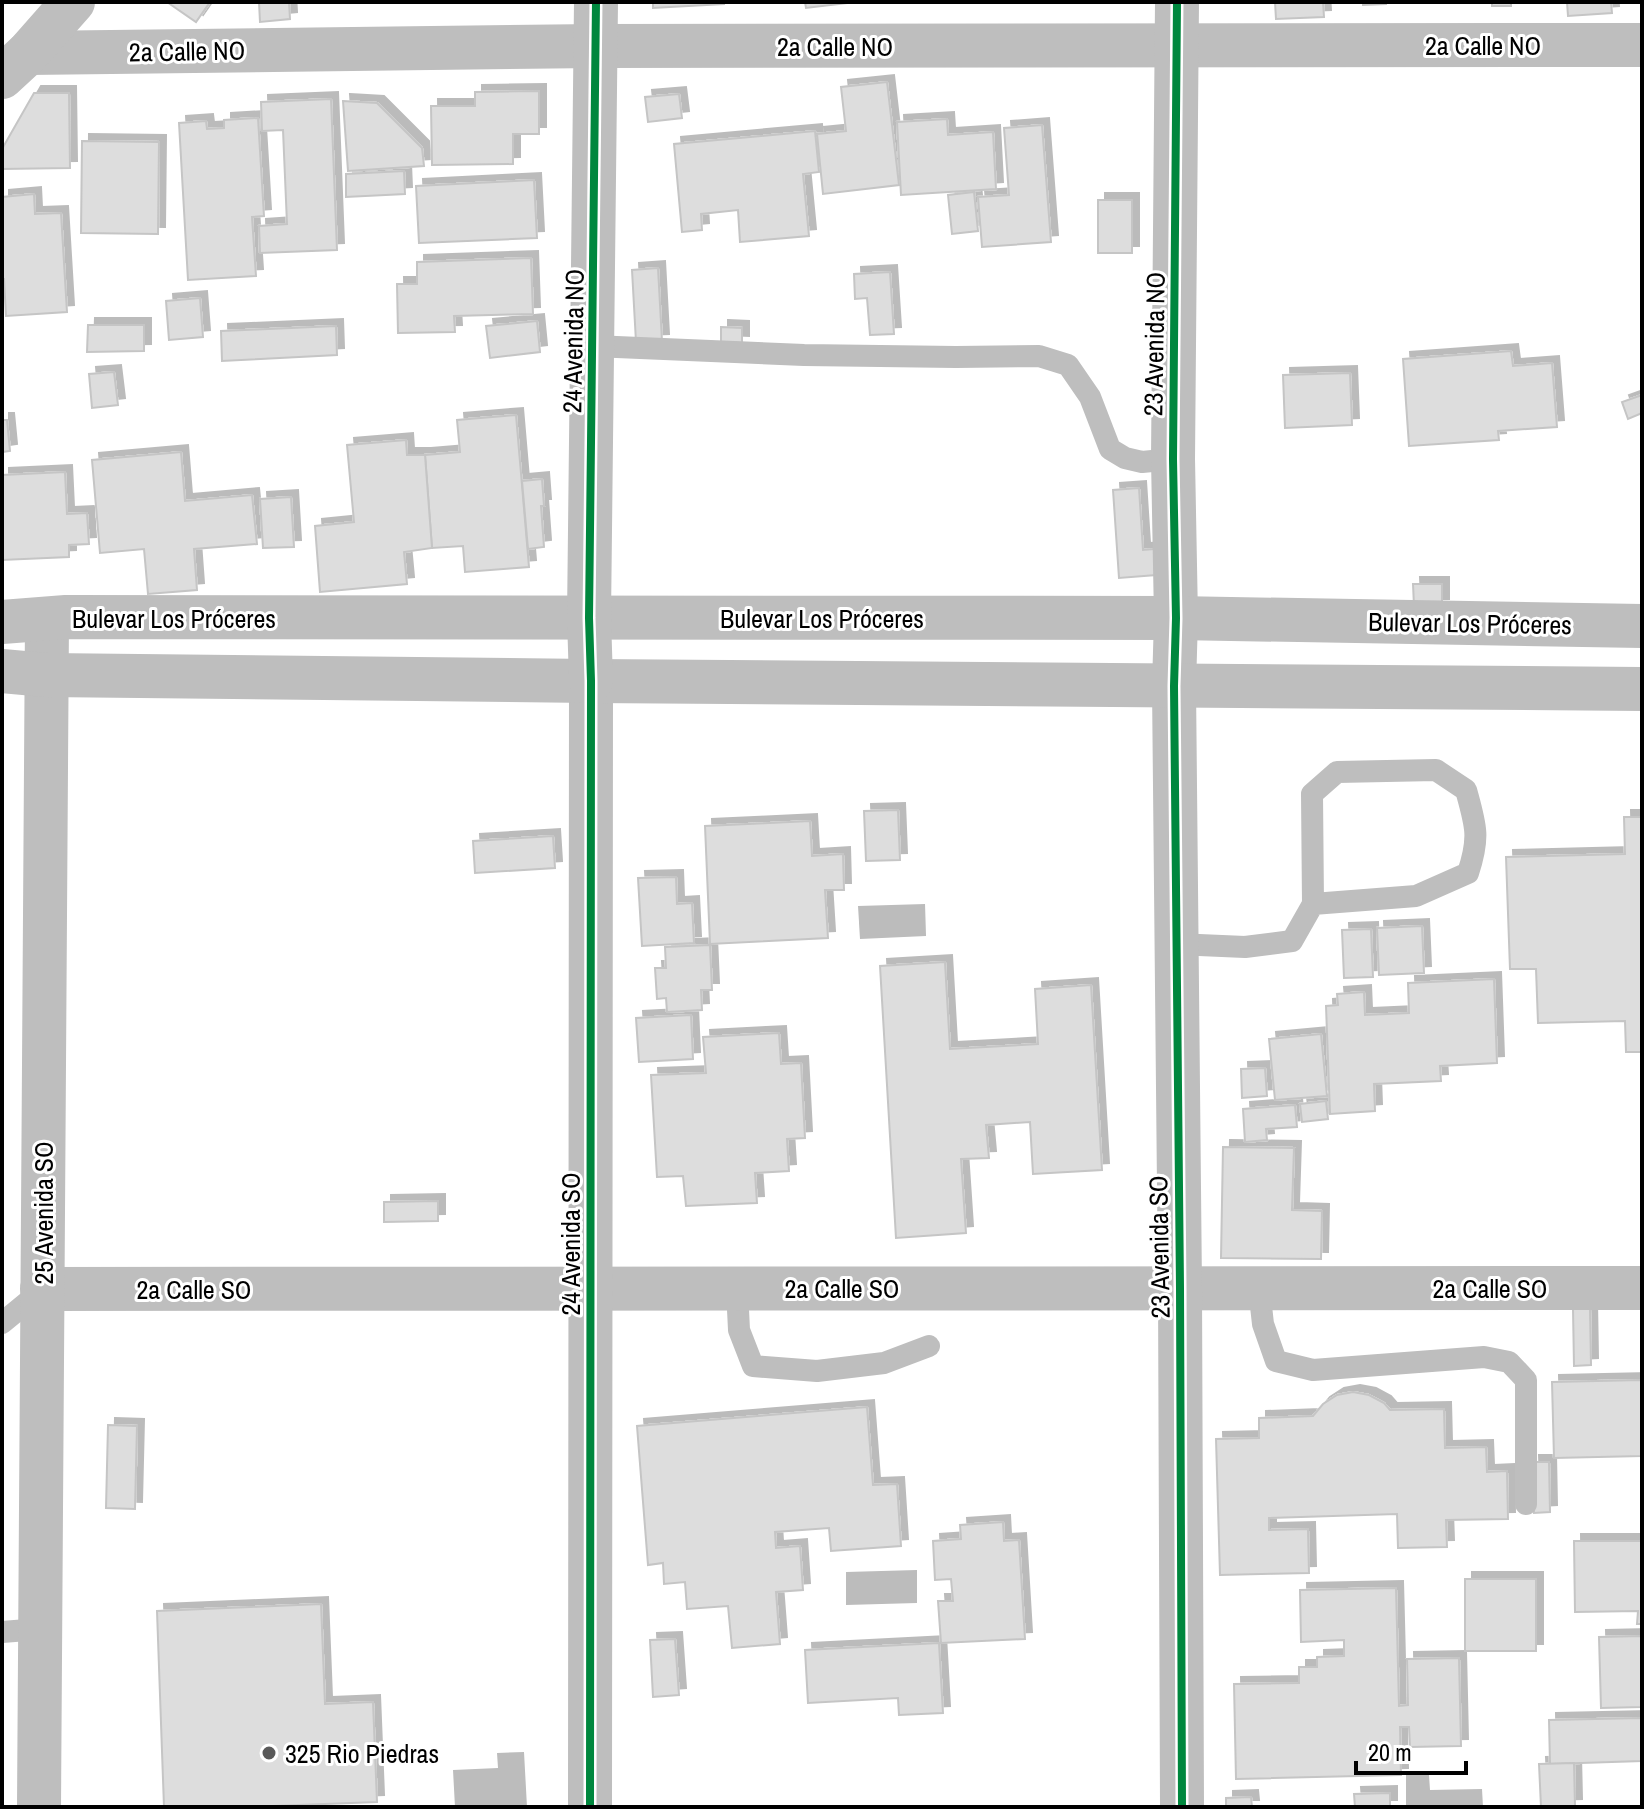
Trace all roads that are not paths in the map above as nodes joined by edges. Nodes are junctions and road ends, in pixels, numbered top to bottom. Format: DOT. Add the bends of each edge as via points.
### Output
graph roads {
  1 [pos="73,2"];
  2 [pos="596,2"];
  3 [pos="1177,2"];
  4 [pos="1177,45"];
  5 [pos="1642,45"];
  6 [pos="596,46"];
  7 [pos="15,65"];
  8 [pos="593,346"];
  9 [pos="1173,459"];
  10 [pos="589,618"];
  11 [pos="1176,618"];
  12 [pos="47,619"];
  13 [pos="2,622"];
  14 [pos="1642,626"];
  15 [pos="2,671"];
  16 [pos="46,675"];
  17 [pos="591,681"];
  18 [pos="1174,686"];
  19 [pos="1642,689"];
  20 [pos="1313,904"];
  21 [pos="1176,944"];
  22 [pos="1180,1288"];
  23 [pos="1259,1288"];
  24 [pos="1642,1288"];
  25 [pos="42,1289"];
  26 [pos="590,1289"];
  27 [pos="737,1289"];
  28 [pos="2,1323"];
  29 [pos="929,1346"];
  30 [pos="1526,1504"];
  31 [pos="21,1631"];
  32 [pos="39,1807"];
  33 [pos="590,1807"];
  34 [pos="1182,1807"];
  1 -- 7 [label="street"];
  2 -- 6 [label="street, 24 Avenida NO"];
  3 -- 4 [label="street, 23 Avenida NO"];
  4 -- 5 [label="street, 2a Calle NO"];
  4 -- 6 [label="street, 2a Calle NO"];
  4 -- 9 [label="street, 23 Avenida NO"];
  6 -- 7 [label="street, 2a Calle NO"];
  6 -- 8 [label="street, 24 Avenida NO"];
  8 -- 9 [label="lane" via="1039,356 1068,365 1090,397 1110,449 1142,462"];
  8 -- 10 [label="street, 24 Avenida NO"];
  9 -- 11 [label="street, 23 Avenida NO"];
  10 -- 11 [label="street, Bulevar Los Próceres"];
  10 -- 12 [label="street, Bulevar Los Próceres"];
  10 -- 17 [label="street, 24 Avenida NO"];
  11 -- 14 [label="street, Bulevar Los Próceres"];
  11 -- 18 [label="street, 23 Avenida NO"];
  12 -- 13 [label="street, Bulevar Los Próceres"];
  12 -- 16 [label="street, 25 Avenida SO"];
  15 -- 16 [label="street"];
  16 -- 17 [label="street"];
  16 -- 25 [label="street, 25 Avenida SO"];
  17 -- 18 [label="street"];
  17 -- 26 [label="street, 24 Avenida SO"];
  18 -- 19 [label="street"];
  18 -- 21 [label="street, 23 Avenida SO"];
  20 -- 20 [label="lane" via="1312,794 1337,772 1436,770 1466,790 1477,831 1468,873 1416,896"];
  20 -- 21 [label="lane" via="1292,941 1245,947"];
  21 -- 22 [label="street, 23 Avenida SO"];
  22 -- 23 [label="street, 2a Calle SO"];
  22 -- 27 [label="street, 2a Calle SO"];
  22 -- 34 [label="street, 23 Avenida SO"];
  23 -- 24 [label="street, 2a Calle SO"];
  23 -- 30 [label="lane" via="1263,1324 1276,1361 1313,1370 1484,1357 1509,1362 1526,1380"];
  25 -- 26 [label="street, 2a Calle SO"];
  25 -- 28 [label="lane"];
  25 -- 31 [label="street, 25 Avenida SO"];
  26 -- 27 [label="street, 2a Calle SO"];
  26 -- 33 [label="street, 24 Avenida SO"];
  27 -- 29 [label="lane" via="739,1330 753,1366 817,1371 884,1363"];
  31 -- 32 [label="street, 25 Avenida SO"];
}
